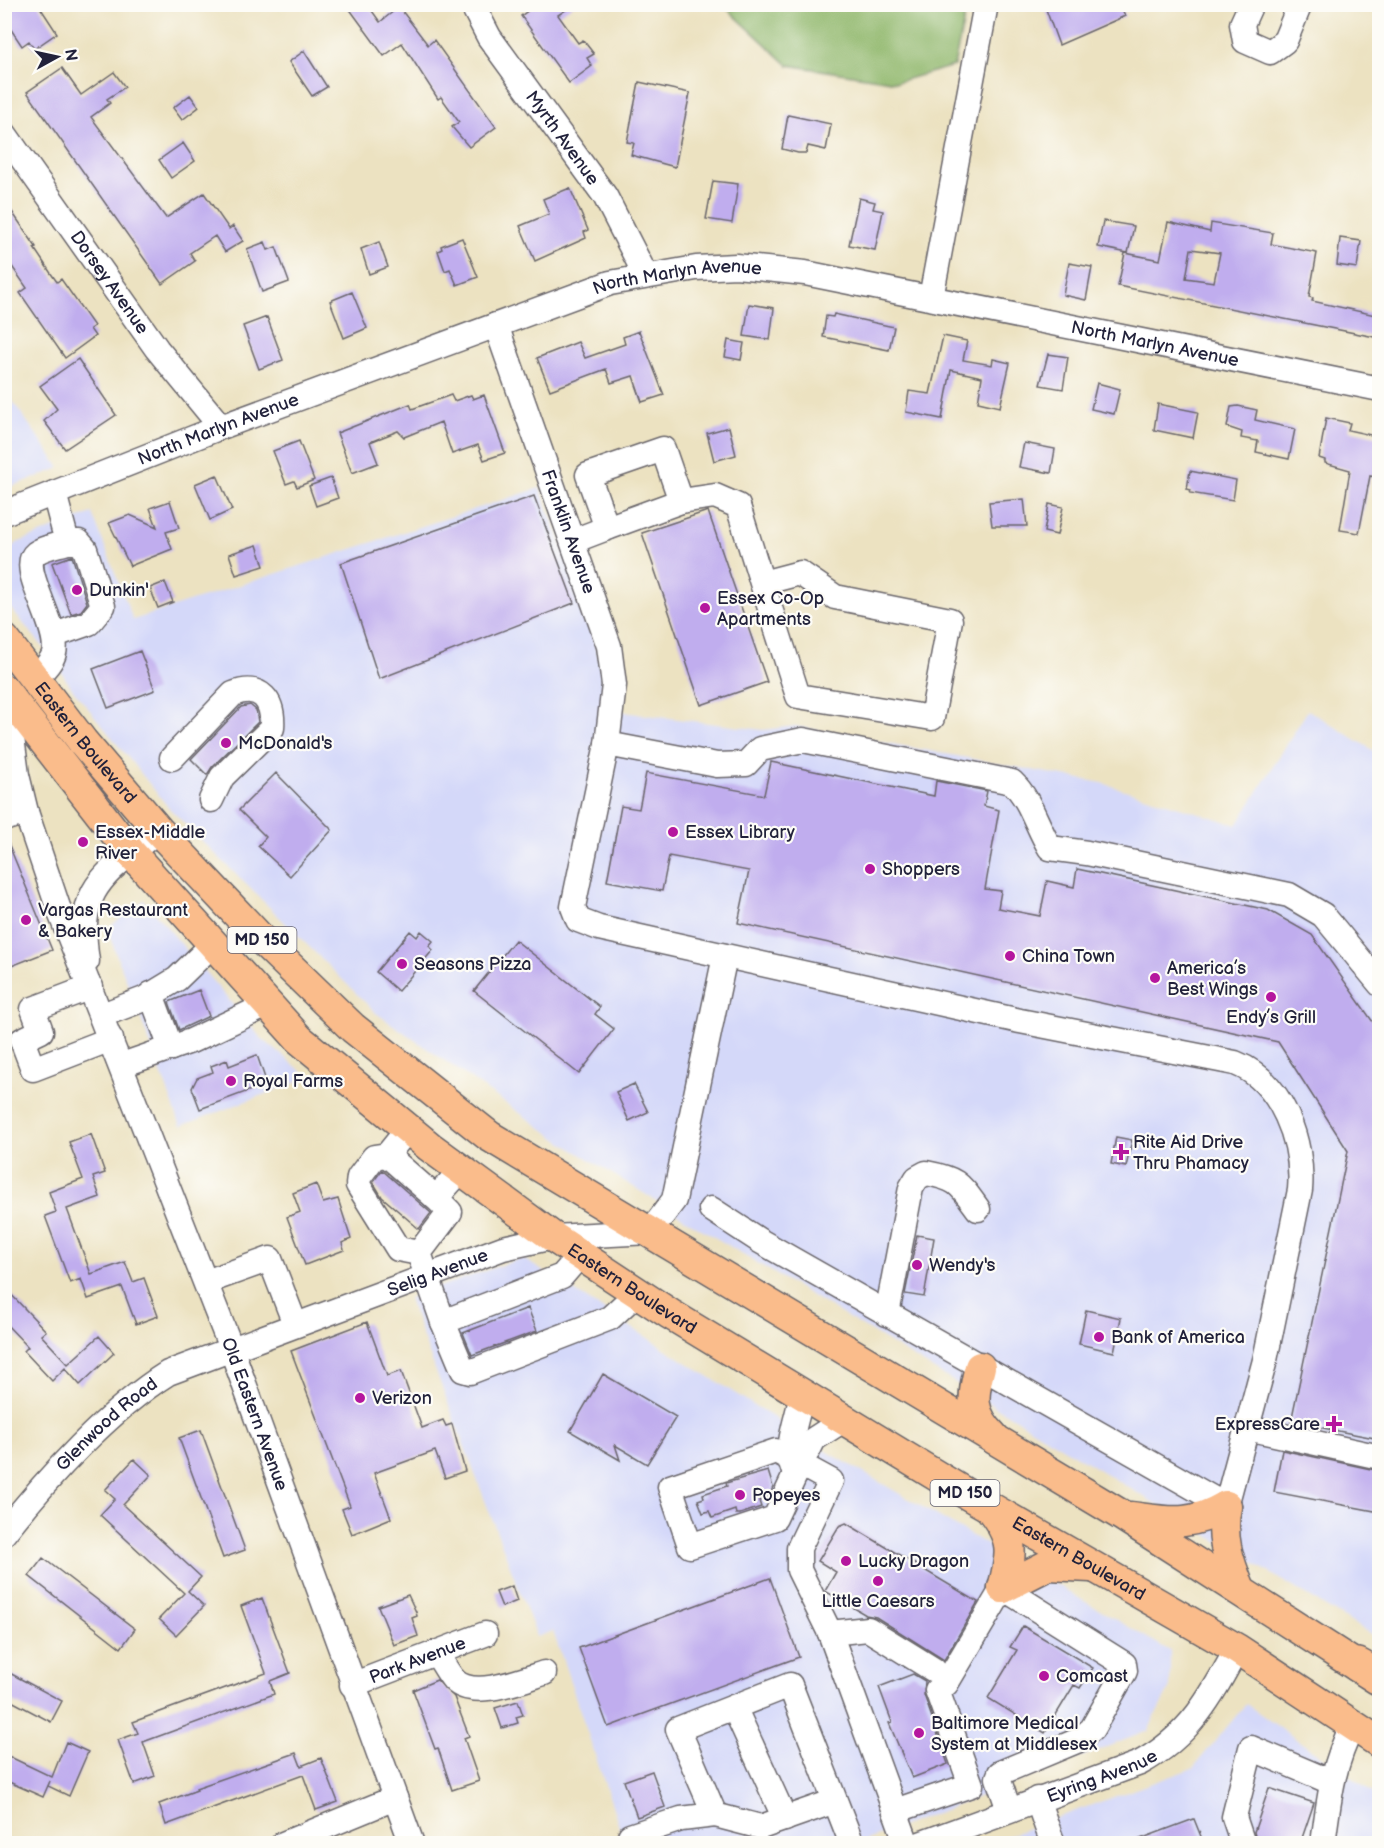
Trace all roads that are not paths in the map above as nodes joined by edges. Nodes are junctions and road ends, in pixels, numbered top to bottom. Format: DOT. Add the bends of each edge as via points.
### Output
graph roads {
  1 [pos="472,4"];
  2 [pos="986,4"];
  3 [pos="1251,4"];
  4 [pos="1300,4"];
  5 [pos="4,133"];
  6 [pos="646,276"];
  7 [pos="932,298"];
  8 [pos="496,325"];
  9 [pos="1380,389"];
  10 [pos="221,427"];
  11 [pos="54,493"];
  12 [pos="681,501"];
  13 [pos="4,513"];
  14 [pos="607,528"];
  15 [pos="573,541"];
  16 [pos="67,542"];
  17 [pos="762,584"];
  18 [pos="55,635"];
  19 [pos="4,639"];
  20 [pos="35,679"];
  21 [pos="5,692"];
  22 [pos="607,744"];
  23 [pos="172,758"];
  24 [pos="211,800"];
  25 [pos="15,816"];
  26 [pos="158,830"];
  27 [pos="131,853"];
  28 [pos="213,945"];
  29 [pos="725,956"];
  30 [pos="1380,984"];
  31 [pos="91,987"];
  32 [pos="151,994"];
  33 [pos="267,1005"];
  34 [pos="102,1015"];
  35 [pos="111,1039"];
  36 [pos="171,1048"];
  37 [pos="122,1065"];
  38 [pos="408,1129"];
  39 [pos="387,1155"];
  40 [pos="461,1170"];
  41 [pos="436,1198"];
  42 [pos="711,1209"];
  43 [pos="978,1209"];
  44 [pos="650,1232"];
  45 [pos="554,1237"];
  46 [pos="419,1253"];
  47 [pos="580,1255"];
  48 [pos="428,1276"];
  49 [pos="206,1282"];
  50 [pos="637,1293"];
  51 [pos="887,1314"];
  52 [pos="443,1322"];
  53 [pos="295,1324"];
  54 [pos="231,1348"];
  55 [pos="980,1367"];
  56 [pos="802,1394"];
  57 [pos="845,1419"];
  58 [pos="1247,1428"];
  59 [pos="997,1440"];
  60 [pos="1380,1457"];
  61 [pos="790,1459"];
  62 [pos="988,1506"];
  63 [pos="1226,1506"];
  64 [pos="1122,1516"];
  65 [pos="4,1533"];
  66 [pos="1097,1567"];
  67 [pos="1003,1588"];
  68 [pos="1240,1590"];
  69 [pos="830,1633"];
  70 [pos="484,1634"];
  71 [pos="1237,1649"];
  72 [pos="436,1653"];
  73 [pos="934,1670"];
  74 [pos="544,1673"];
  75 [pos="1372,1674"];
  76 [pos="352,1685"];
  77 [pos="734,1707"];
  78 [pos="1353,1725"];
  79 [pos="1380,1743"];
  80 [pos="1331,1782"];
  81 [pos="395,1798"];
  82 [pos="1037,1799"];
  83 [pos="835,1801"];
  84 [pos="1009,1810"];
  85 [pos="895,1811"];
  86 [pos="715,1815"];
  87 [pos="785,1819"];
  88 [pos="630,1836"];
  89 [pos="283,1844"];
  90 [pos="412,1844"];
  91 [pos="852,1844"];
  92 [pos="907,1844"];
  93 [pos="920,1844"];
  94 [pos="1053,1844"];
  95 [pos="1243,1844"];
  96 [pos="1323,1844"];
  1 -- 6 [label="street, Myrth Avenue" via="489,37 605,196"];
  2 -- 7 [label="street"];
  3 -- 4 [label="street" via="1242,24 1245,41 1270,52 1286,41"];
  5 -- 10 [label="street, Dorsey Avenue" via="157,349"];
  6 -- 7 [label="street, North Marlyn Avenue" via="696,268 771,268"];
  6 -- 8 [label="street, North Marlyn Avenue" via="610,283"];
  7 -- 9 [label="street, North Marlyn Avenue"];
  8 -- 10 [label="street, North Marlyn Avenue"];
  8 -- 15 [label="street, Franklin Avenue"];
  10 -- 11 [label="street, North Marlyn Avenue"];
  11 -- 13 [label="street, North Marlyn Avenue"];
  11 -- 16 [label="street"];
  12 -- 14 [label="street"];
  12 -- 14 [label="street" via="663,449 588,475"];
  12 -- 17 [label="street" via="715,496 738,506"];
  14 -- 15 [label="street"];
  15 -- 22 [label="street, Franklin Avenue" via="609,646 614,685"];
  16 -- 18 [label="street" via="37,553 30,567"];
  16 -- 18 [label="street" via="79,542 85,549 103,606 89,623"];
  17 -- 17 [label="street" via="800,573 836,597 950,620 932,718 798,696"];
  18 -- 20 [label="street" via="54,655"];
  19 -- 20 [label="main road, Eastern Boulevard / MD 150"];
  20 -- 26 [label="main road, Eastern Boulevard / MD 150"];
  21 -- 25 [label="street, Old Eastern Avenue" via="17,775"];
  21 -- 27 [label="main road, Eastern Boulevard / MD 150"];
  22 -- 29 [label="street, Franklin Avenue" via="573,907 578,920"];
  22 -- 30 [label="street" via="717,765 746,764 760,749 803,740 1012,783 1026,795 1050,848 1289,895 1323,915"];
  23 -- 24 [label="street" via="233,694 253,691 269,703 273,711 272,728 222,777"];
  25 -- 31 [label="street, Old Eastern Avenue"];
  26 -- 27 [label="street, Old Eastern Avenue"];
  26 -- 44 [label="main road, Eastern Boulevard / MD 150" via="261,939 354,1028 404,1069 489,1136"];
  27 -- 28 [label="main road, Eastern Boulevard / MD 150"];
  27 -- 31 [label="street, Old Eastern Avenue" via="100,880 84,912"];
  28 -- 32 [label="street" via="177,979"];
  28 -- 33 [label="main road, Eastern Boulevard / MD 150"];
  29 -- 44 [label="street" via="674,1200"];
  29 -- 58 [label="street" via="1039,1025 1235,1062 1258,1074 1290,1125 1299,1152 1301,1178 1265,1360"];
  31 -- 34 [label="street, Old Eastern Avenue"];
  31 -- 35 [label="street" via="33,1009 41,1031 22,1040 33,1069"];
  32 -- 34 [label="street"];
  32 -- 36 [label="street"];
  33 -- 36 [label="street"];
  33 -- 38 [label="main road, Eastern Boulevard / MD 150" via="298,1039"];
  34 -- 35 [label="street, Old Eastern Avenue"];
  35 -- 37 [label="street, Old Eastern Avenue"];
  36 -- 37 [label="street"];
  37 -- 49 [label="street, Old Eastern Avenue"];
  38 -- 39 [label="street"];
  38 -- 40 [label="main road, Eastern Boulevard / MD 150"];
  39 -- 41 [label="street"];
  39 -- 46 [label="street" via="374,1157 359,1177 358,1185 398,1249"];
  40 -- 41 [label="street"];
  40 -- 45 [label="main road, Eastern Boulevard / MD 150"];
  41 -- 46 [label="street" via="450,1212"];
  42 -- 51 [label="street"];
  43 -- 51 [label="street" via="950,1178 926,1173 917,1178"];
  44 -- 45 [label="street, Selig Avenue"];
  44 -- 59 [label="main road, Eastern Boulevard / MD 150"];
  45 -- 47 [label="main road, Eastern Boulevard / MD 150"];
  45 -- 48 [label="street, Selig Avenue" via="503,1248"];
  46 -- 48 [label="street"];
  47 -- 50 [label="main road, Eastern Boulevard / MD 150"];
  47 -- 52 [label="street" via="562,1276"];
  48 -- 52 [label="street"];
  48 -- 53 [label="street, Selig Avenue"];
  49 -- 53 [label="street" via="270,1259"];
  49 -- 54 [label="street, Old Eastern Avenue"];
  50 -- 52 [label="street" via="610,1318 470,1372 463,1370"];
  50 -- 56 [label="main road, Eastern Boulevard / MD 150"];
  51 -- 55 [label="street"];
  53 -- 54 [label="street, Selig Avenue"];
  54 -- 65 [label="street, Glenwood Road" via="168,1373 140,1390 27,1504"];
  54 -- 76 [label="street, Old Eastern Avenue"];
  55 -- 59 [label="main road" via="974,1405 980,1423"];
  55 -- 63 [label="street"];
  56 -- 57 [label="main road, Eastern Boulevard / MD 150"];
  56 -- 61 [label="street" via="789,1441"];
  57 -- 61 [label="street" via="814,1439 808,1450"];
  57 -- 62 [label="main road, Eastern Boulevard / MD 150"];
  58 -- 60 [label="street"];
  58 -- 63 [label="street"];
  59 -- 64 [label="main road, Eastern Boulevard / MD 150"];
  61 -- 61 [label="street" via="776,1451 670,1487 690,1546 775,1518 795,1475"];
  61 -- 69 [label="street" via="831,1481 799,1548 799,1570"];
  62 -- 66 [label="main road, Eastern Boulevard / MD 150"];
  62 -- 67 [label="main road" via="1006,1529 1011,1544"];
  63 -- 64 [label="main road" via="1206,1518 1180,1523"];
  63 -- 68 [label="main road" via="1222,1524 1225,1551"];
  64 -- 68 [label="main road, Eastern Boulevard / MD 150"];
  66 -- 67 [label="main road" via="1048,1565"];
  66 -- 71 [label="main road, Eastern Boulevard / MD 150"];
  67 -- 84 [label="street" via="1124,1664 1125,1671 1092,1729 1079,1740 1000,1773 998,1778"];
  67 -- 85 [label="street" via="946,1684 937,1690 971,1785"];
  68 -- 75 [label="main road, Eastern Boulevard / MD 150"];
  69 -- 73 [label="street" via="868,1629"];
  69 -- 85 [label="street"];
  70 -- 72 [label="street, Park Avenue"];
  71 -- 78 [label="main road, Eastern Boulevard / MD 150"];
  71 -- 82 [label="street, Eyring Avenue" via="1198,1715 1174,1741 1140,1762"];
  72 -- 74 [label="street" via="455,1681 466,1688 499,1687"];
  72 -- 76 [label="street, Park Avenue"];
  76 -- 81 [label="street, Old Eastern Avenue"];
  77 -- 83 [label="street" via="790,1685"];
  77 -- 86 [label="street" via="678,1729"];
  77 -- 87 [label="street"];
  78 -- 79 [label="main road, Eastern Boulevard / MD 150"];
  78 -- 80 [label="street" via="1339,1752"];
  80 -- 95 [label="street" via="1251,1748 1234,1817"];
  80 -- 96 [label="street"];
  81 -- 89 [label="street"];
  81 -- 90 [label="street, Old Eastern Avenue"];
  82 -- 84 [label="street, Eyring Avenue"];
  82 -- 94 [label="street"];
  83 -- 87 [label="street"];
  83 -- 91 [label="street"];
  84 -- 93 [label="street, Eyring Avenue"];
  85 -- 92 [label="street"];
  86 -- 87 [label="street" via="761,1827"];
  86 -- 88 [label="street" via="681,1819"];
}
